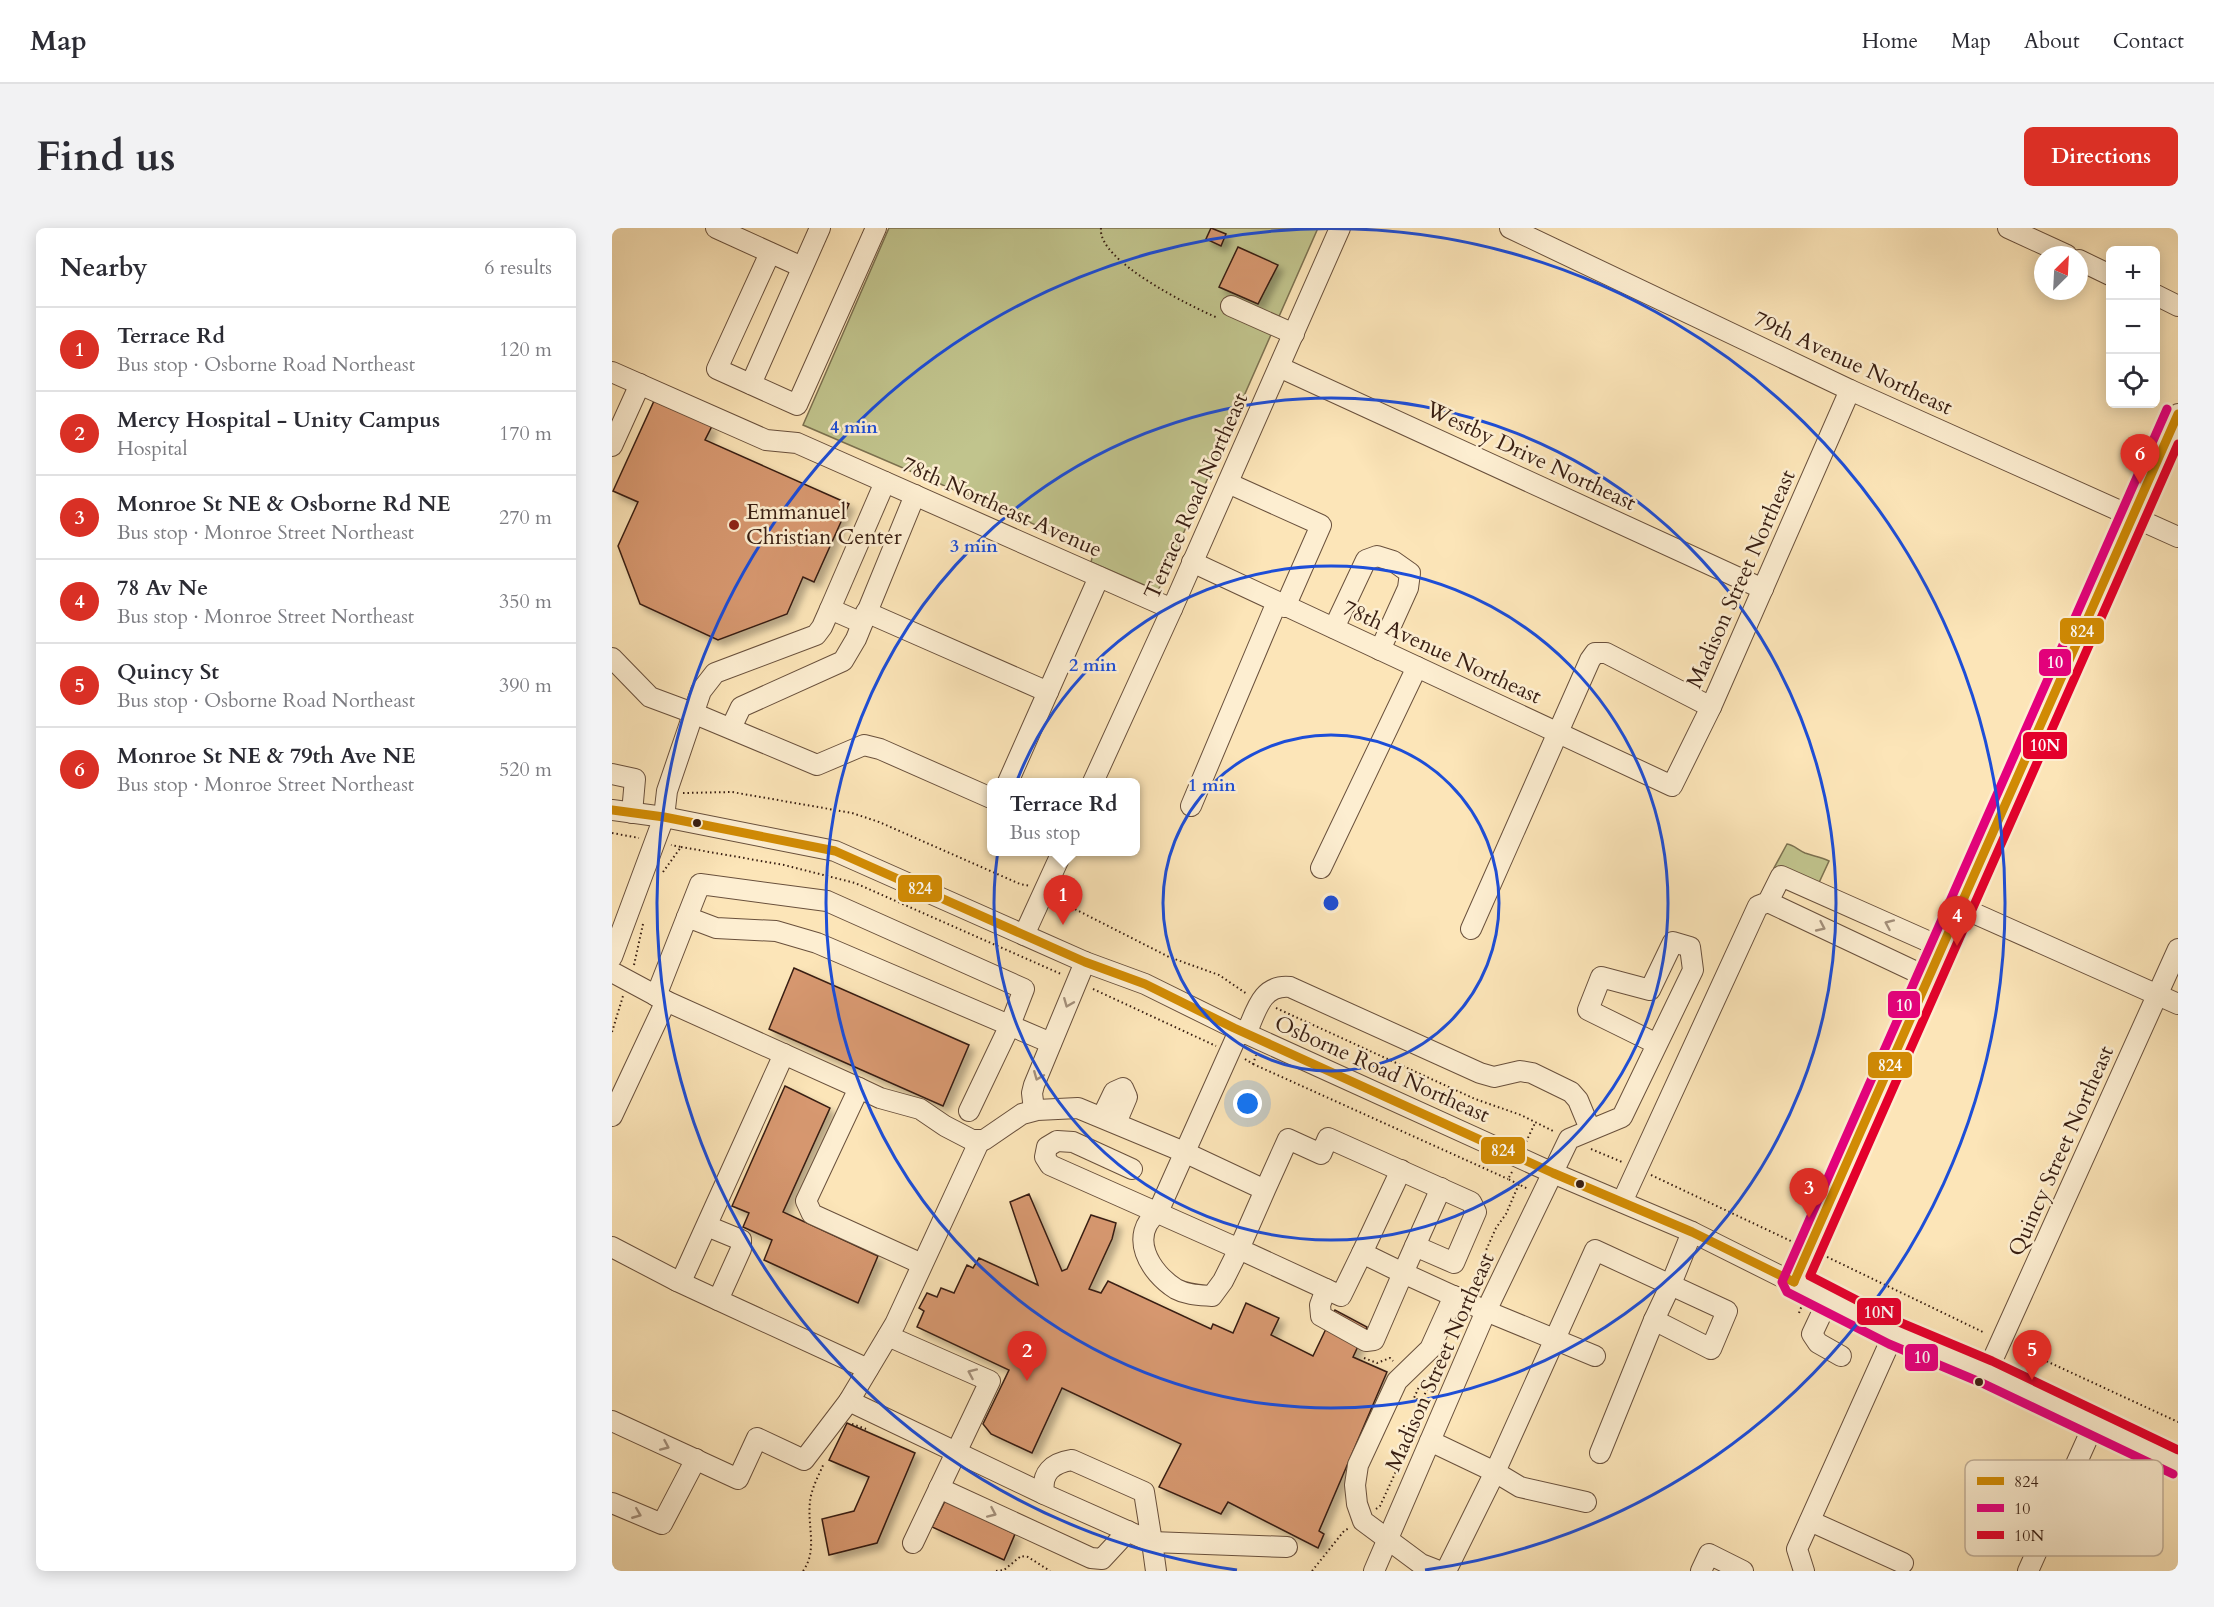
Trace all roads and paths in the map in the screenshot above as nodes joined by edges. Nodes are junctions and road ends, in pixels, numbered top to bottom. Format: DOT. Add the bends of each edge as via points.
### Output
graph roads {
  1 [pos="716,228"];
  2 [pos="820,228"];
  3 [pos="876,228"];
  4 [pos="1101,228"];
  5 [pos="1340,228"];
  6 [pos="1510,228"];
  7 [pos="2008,228"];
  8 [pos="2047,246"];
  9 [pos="770,253"];
  10 [pos="2088,264"];
  11 [pos="802,267"];
  12 [pos="2106,273"];
  13 [pos="2160,297"];
  14 [pos="2178,306"];
  15 [pos="1225,312"];
  16 [pos="1294,334"];
  17 [pos="1279,367"];
  18 [pos="612,372"];
  19 [pos="640,384"];
  20 [pos="751,384"];
  21 [pos="1850,390"];
  22 [pos="2178,414"];
  23 [pos="612,446"];
  24 [pos="885,482"];
  25 [pos="1228,483"];
  26 [pos="915,495"];
  27 [pos="2133,517"];
  28 [pos="2178,537"];
  29 [pos="1192,562"];
  30 [pos="1099,577"];
  31 [pos="1762,589"];
  32 [pos="1281,604"];
  33 [pos="830,609"];
  34 [pos="1172,609"];
  35 [pos="864,618"];
  36 [pos="1334,628"];
  37 [pos="1380,650"];
  38 [pos="612,658"];
  39 [pos="1417,667"];
  40 [pos="1048,692"];
  41 [pos="1711,707"];
  42 [pos="693,713"];
  43 [pos="731,728"];
  44 [pos="1558,732"];
  45 [pos="612,774"];
  46 [pos="1010,778"];
  47 [pos="1095,778"];
  48 [pos="1672,786"];
  49 [pos="667,791"];
  50 [pos="987,796"];
  51 [pos="1191,806"];
  52 [pos="612,810"];
  53 [pos="632,813"];
  54 [pos="664,817"];
  55 [pos="612,833"];
  56 [pos="655,841"];
  57 [pos="681,847"];
  58 [pos="1060,856"];
  59 [pos="1321,868"];
  60 [pos="660,875"];
  61 [pos="1043,893"];
  62 [pos="1768,903"];
  63 [pos="1960,907"];
  64 [pos="644,916"];
  65 [pos="687,917"];
  66 [pos="1471,929"];
  67 [pos="1024,935"];
  68 [pos="1943,948"];
  69 [pos="2178,949"];
  70 [pos="612,957"];
  71 [pos="1085,962"];
  72 [pos="612,972"];
  73 [pos="1929,978"];
  74 [pos="630,981"];
  75 [pos="1077,982"];
  76 [pos="2157,995"];
  77 [pos="661,999"];
  78 [pos="1261,1001"];
  79 [pos="2178,1004"];
  80 [pos="1010,1025"];
  81 [pos="612,1032"];
  82 [pos="1243,1032"];
  83 [pos="1052,1043"];
  84 [pos="1658,1044"];
  85 [pos="1216,1046"];
  86 [pos="784,1054"];
  87 [pos="1253,1064"];
  88 [pos="859,1088"];
  89 [pos="1034,1110"];
  90 [pos="969,1111"];
  91 [pos="612,1116"];
  92 [pos="1590,1129"];
  93 [pos="1569,1139"];
  94 [pos="980,1140"];
  95 [pos="1184,1152"];
  96 [pos="1636,1168"];
  97 [pos="1132,1169"];
  98 [pos="1401,1170"];
  99 [pos="1553,1173"];
  100 [pos="1508,1179"];
  101 [pos="1519,1184"];
  102 [pos="1441,1188"];
  103 [pos="1265,1190"];
  104 [pos="1622,1202"];
  105 [pos="1158,1212"];
  106 [pos="707,1226"];
  107 [pos="1692,1232"];
  108 [pos="1414,1246"];
  109 [pos="612,1247"];
  110 [pos="1239,1249"];
  111 [pos="1809,1250"];
  112 [pos="1362,1253"];
  113 [pos="922,1264"];
  114 [pos="1403,1273"];
  115 [pos="677,1281"];
  116 [pos="1794,1282"];
  117 [pos="1671,1284"];
  118 [pos="1326,1289"];
  119 [pos="1828,1299"];
  120 [pos="718,1300"];
  121 [pos="1470,1303"];
  122 [pos="1653,1320"];
  123 [pos="1894,1332"];
  124 [pos="888,1336"];
  125 [pos="1554,1339"];
  126 [pos="2002,1341"];
  127 [pos="1595,1356"];
  128 [pos="1841,1356"];
  129 [pos="1444,1360"];
  130 [pos="868,1370"];
  131 [pos="1988,1372"];
  132 [pos="849,1401"];
  133 [pos="612,1422"];
  134 [pos="2178,1422"];
  135 [pos="852,1424"];
  136 [pos="2094,1424"];
  137 [pos="872,1431"];
  138 [pos="1430,1441"];
  139 [pos="956,1452"];
  140 [pos="1600,1453"];
  141 [pos="696,1459"];
  142 [pos="825,1460"];
  143 [pos="2078,1460"];
  144 [pos="2177,1460"];
  145 [pos="1495,1472"];
  146 [pos="939,1488"];
  147 [pos="1044,1494"];
  148 [pos="1586,1502"];
  149 [pos="612,1503"];
  150 [pos="1362,1519"];
  151 [pos="1810,1521"];
  152 [pos="1128,1531"];
  153 [pos="1388,1540"];
  154 [pos="1152,1542"];
  155 [pos="913,1543"];
  156 [pos="1287,1547"];
  157 [pos="2035,1556"];
  158 [pos="1903,1563"];
  159 [pos="803,1571"];
  160 [pos="996,1571"];
  161 [pos="1050,1571"];
  162 [pos="1156,1571"];
  163 [pos="1312,1571"];
  164 [pos="1374,1571"];
  165 [pos="1439,1571"];
  166 [pos="1446,1571"];
  167 [pos="1701,1571"];
  168 [pos="1743,1571"];
  169 [pos="1804,1571"];
  170 [pos="2028,1571"];
  1 -- 9 [label="street"];
  2 -- 11 [label="street"];
  3 -- 20 [label="street" via="797,405"];
  4 -- 15 [label="path" via="1105,245 1164,292"];
  5 -- 16 [label="street, Terrace Road Northeast"];
  6 -- 21 [label="street, 79th Avenue Northeast"];
  7 -- 8 [label="street"];
  9 -- 11 [label="street"];
  9 -- 20 [label="street" via="717,369"];
  10 -- 12 [label="street"];
  11 -- 20 [label="street"];
  13 -- 14 [label="street"];
  15 -- 16 [label="street"];
  16 -- 17 [label="street, Terrace Road Northeast"];
  17 -- 25 [label="street, Terrace Road Northeast"];
  17 -- 31 [label="street, Westby Drive Northeast"];
  18 -- 19 [label="street, 78th Northeast Avenue"];
  19 -- 23 [label="street"];
  19 -- 24 [label="street, 78th Northeast Avenue" via="766,440 796,443"];
  21 -- 27 [label="street, 79th Avenue Northeast"];
  21 -- 31 [label="street, Madison Street Northeast"];
  22 -- 27 [label="street"];
  24 -- 26 [label="street, 78th Northeast Avenue"];
  24 -- 33 [label="street"];
  25 -- 29 [label="street, Terrace Road Northeast"];
  25 -- 32 [label="street" via="1321,525"];
  26 -- 30 [label="street, 78th Northeast Avenue"];
  26 -- 35 [label="street"];
  27 -- 28 [label="street, 79th Avenue Northeast"];
  27 -- 63 [label="street"];
  29 -- 32 [label="street, 78th Avenue Northeast"];
  29 -- 34 [label="street, Terrace Road Northeast"];
  30 -- 34 [label="street, 78th Northeast Avenue"];
  30 -- 40 [label="street"];
  31 -- 41 [label="street, Madison Street Northeast"];
  32 -- 36 [label="street, 78th Avenue Northeast"];
  32 -- 51 [label="street"];
  33 -- 35 [label="street"];
  33 -- 42 [label="street" via="816,635 716,674 700,691"];
  34 -- 47 [label="street, Terrace Road Northeast"];
  35 -- 40 [label="street"];
  35 -- 43 [label="street" via="843,661 741,707"];
  36 -- 37 [label="street, 78th Avenue Northeast"];
  36 -- 37 [label="street" via="1366,560 1377,556 1393,561 1410,573 1408,588"];
  37 -- 39 [label="street, 78th Avenue Northeast"];
  38 -- 42 [label="street" via="650,697"];
  39 -- 44 [label="street, 78th Avenue Northeast"];
  39 -- 59 [label="street"];
  40 -- 46 [label="street"];
  41 -- 44 [label="street" via="1601,652 1590,660"];
  41 -- 48 [label="street, Madison Street Northeast"];
  42 -- 43 [label="street"];
  42 -- 49 [label="street"];
  43 -- 50 [label="street" via="817,765 864,745"];
  44 -- 48 [label="street, 78th Avenue Northeast"];
  44 -- 66 [label="street"];
  45 -- 53 [label="street" via="635,779"];
  49 -- 54 [label="street"];
  49 -- 61 [label="path" via="732,792 852,813"];
  52 -- 53 [label="street, Osborne Road Northeast"];
  53 -- 54 [label="street, Osborne Road Northeast"];
  54 -- 56 [label="street"];
  54 -- 67 [label="street, Osborne Road Northeast" via="835,851"];
  55 -- 56 [label="path"];
  56 -- 57 [label="path"];
  56 -- 70 [label="street"];
  57 -- 60 [label="path"];
  57 -- 75 [label="path" via="855,883"];
  58 -- 61 [label="street"];
  61 -- 67 [label="street"];
  61 -- 78 [label="path" via="1169,957 1219,975"];
  68 -- 62 [label="street, one-way" via="1781,876"];
  62 -- 73 [label="street, one-way"];
  62 -- 96 [label="street" via="1758,906"];
  63 -- 68 [label="street"];
  63 -- 76 [label="street"];
  64 -- 74 [label="path"];
  65 -- 77 [label="street"];
  65 -- 80 [label="street" via="716,928 776,931 817,943"];
  65 -- 80 [label="street" via="700,884 827,901 1024,989"];
  67 -- 71 [label="street, Osborne Road Northeast"];
  68 -- 73 [label="street"];
  69 -- 76 [label="street, Quincy Street Northeast"];
  71 -- 75 [label="street"];
  71 -- 82 [label="street, Osborne Road Northeast" via="1145,984"];
  72 -- 74 [label="street"];
  73 -- 111 [label="street"];
  74 -- 77 [label="street"];
  74 -- 81 [label="path"];
  75 -- 83 [label="street, one-way"];
  75 -- 85 [label="path"];
  76 -- 79 [label="street"];
  76 -- 126 [label="street, Quincy Street Northeast"];
  77 -- 86 [label="street"];
  77 -- 91 [label="street"];
  78 -- 82 [label="street"];
  78 -- 92 [label="street" via="1277,986 1290,987 1480,1074 1494,1077 1520,1071 1532,1073 1571,1092"];
  78 -- 93 [label="path"];
  80 -- 83 [label="street"];
  80 -- 90 [label="street"];
  82 -- 95 [label="street"];
  82 -- 99 [label="street, Osborne Road Northeast"];
  83 -- 89 [label="street, one-way" via="1034,1084"];
  84 -- 84 [label="street" via="1693,970 1690,947 1673,942 1650,990 1601,977 1588,1010"];
  84 -- 92 [label="street" via="1622,1117"];
  86 -- 88 [label="street"];
  86 -- 106 [label="street"];
  87 -- 100 [label="path"];
  88 -- 94 [label="street" via="920,1109 972,1140"];
  88 -- 113 [label="street" via="806,1201 812,1214"];
  89 -- 94 [label="street"];
  89 -- 95 [label="street" via="1078,1108"];
  92 -- 93 [label="street"];
  93 -- 96 [label="path"];
  93 -- 99 [label="street, Madison Street Northeast"];
  94 -- 113 [label="street"];
  95 -- 103 [label="street"];
  95 -- 105 [label="street"];
  96 -- 104 [label="street"];
  96 -- 111 [label="path"];
  97 -- 105 [label="street" via="1073,1142 1057,1141 1047,1147 1050,1165"];
  98 -- 102 [label="street"];
  98 -- 103 [label="street" via="1328,1138 1321,1154 1288,1140"];
  98 -- 112 [label="street"];
  99 -- 104 [label="street, Osborne Road Northeast"];
  99 -- 121 [label="street, Madison Street Northeast"];
  101 -- 121 [label="path" via="1483,1257"];
  102 -- 108 [label="street"];
  102 -- 108 [label="street" via="1471,1202 1476,1212 1454,1263"];
  103 -- 110 [label="street"];
  104 -- 107 [label="street, Osborne Road Northeast"];
  105 -- 110 [label="street"];
  105 -- 110 [label="street" via="1149,1219 1144,1232 1144,1251 1153,1269 1176,1289 1212,1296"];
  106 -- 115 [label="street" via="684,1275"];
  106 -- 120 [label="street" via="741,1240 741,1249"];
  107 -- 116 [label="street, Osborne Road Northeast"];
  107 -- 117 [label="street"];
  108 -- 114 [label="street"];
  109 -- 115 [label="street"];
  110 -- 118 [label="street"];
  111 -- 116 [label="street"];
  111 -- 126 [label="path"];
  112 -- 114 [label="street"];
  112 -- 118 [label="street" via="1341,1296"];
  113 -- 124 [label="street"];
  114 -- 118 [label="street" via="1374,1340 1366,1341 1321,1316"];
  114 -- 121 [label="street"];
  115 -- 120 [label="street"];
  116 -- 119 [label="street, Osborne Road Northeast"];
  117 -- 122 [label="street"];
  117 -- 122 [label="street" via="1727,1311 1711,1349"];
  117 -- 125 [label="street" via="1595,1250"];
  119 -- 123 [label="street, Osborne Road Northeast"];
  119 -- 128 [label="street" via="1812,1334 1818,1343"];
  120 -- 130 [label="street"];
  121 -- 125 [label="street"];
  121 -- 138 [label="street, Madison Street Northeast"];
  121 -- 150 [label="street" via="1397,1381 1358,1465 1355,1485"];
  122 -- 140 [label="street"];
  123 -- 131 [label="street, Osborne Road Northeast"];
  123 -- 151 [label="street"];
  124 -- 130 [label="street"];
  139 -- 124 [label="street, one-way" via="990,1381"];
  125 -- 127 [label="street"];
  125 -- 145 [label="street"];
  126 -- 131 [label="street, Quincy Street Northeast"];
  126 -- 134 [label="path"];
  129 -- 150 [label="path" via="1414,1418 1410,1442 1380,1506"];
  130 -- 132 [label="street"];
  131 -- 136 [label="street, Osborne Road Northeast"];
  132 -- 139 [label="street"];
  132 -- 141 [label="street" via="804,1460 757,1438 738,1479"];
  133 -- 141 [label="street, one-way"];
  135 -- 137 [label="path"];
  136 -- 143 [label="street"];
  136 -- 144 [label="street, Osborne Road Northeast"];
  138 -- 145 [label="street"];
  138 -- 153 [label="street, Madison Street Northeast"];
  139 -- 146 [label="street"];
  139 -- 147 [label="street"];
  149 -- 141 [label="street, one-way" via="662,1524"];
  142 -- 159 [label="path" via="810,1502 812,1539 809,1562"];
  145 -- 148 [label="street" via="1520,1487"];
  145 -- 166 [label="street"];
  146 -- 152 [label="street, one-way" via="1091,1558 1102,1559"];
  146 -- 155 [label="street"];
  147 -- 152 [label="street"];
  147 -- 154 [label="street" via="1046,1473 1059,1462 1072,1460 1144,1492"];
  150 -- 153 [label="street"];
  150 -- 163 [label="path" via="1344,1531"];
  151 -- 158 [label="street"];
  151 -- 169 [label="street" via="1797,1549"];
  152 -- 154 [label="street"];
  153 -- 164 [label="street, Madison Street Northeast"];
  153 -- 165 [label="street" via="1421,1564"];
  154 -- 156 [label="street"];
  154 -- 162 [label="street"];
  157 -- 170 [label="street"];
  160 -- 161 [label="path" via="1004,1570 1021,1556"];
  167 -- 168 [label="street" via="1709,1554"];
}
